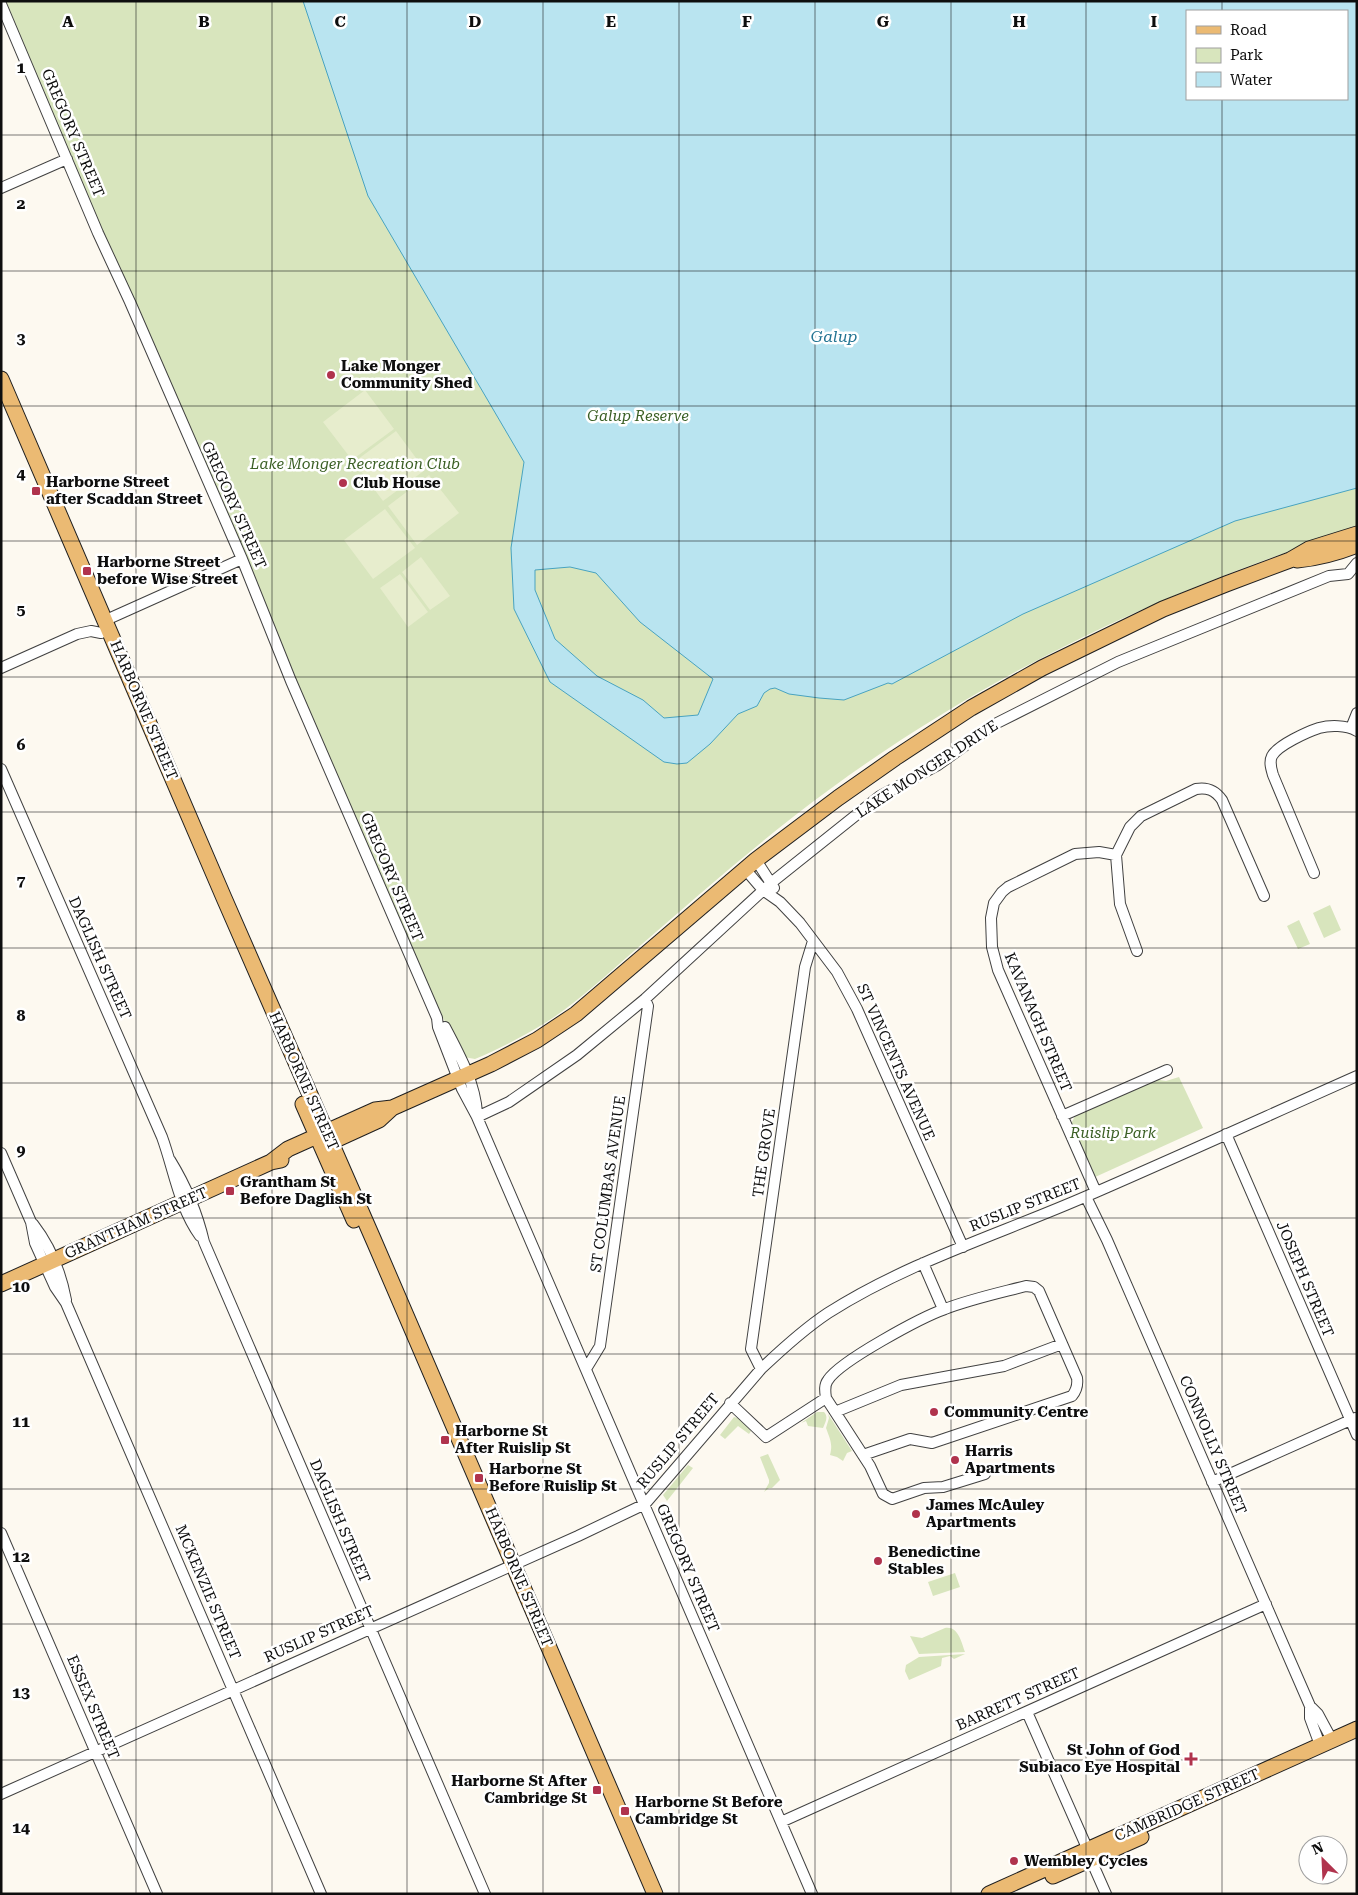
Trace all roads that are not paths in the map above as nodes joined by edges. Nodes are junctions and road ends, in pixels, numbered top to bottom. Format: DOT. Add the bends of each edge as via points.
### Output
graph roads {
  1 [pos="1,4"];
  2 [pos="67,159"];
  3 [pos="1,188"];
  4 [pos="1,379"];
  5 [pos="1,402"];
  6 [pos="1357,534"];
  7 [pos="1357,545"];
  8 [pos="242,559"];
  9 [pos="1290,560"];
  10 [pos="1357,564"];
  11 [pos="104,627"];
  12 [pos="1,668"];
  13 [pos="1357,713"];
  14 [pos="1354,729"];
  15 [pos="1,769"];
  16 [pos="1116,856"];
  17 [pos="750,865"];
  18 [pos="1314,873"];
  19 [pos="767,886"];
  20 [pos="1264,896"];
  21 [pos="813,941"];
  22 [pos="1136,950"];
  23 [pos="645,999"];
  24 [pos="490,1064"];
  25 [pos="1167,1070"];
  26 [pos="463,1076"];
  27 [pos="1357,1076"];
  28 [pos="1062,1116"];
  29 [pos="477,1117"];
  30 [pos="1226,1134"];
  31 [pos="324,1139"];
  32 [pos="1,1153"];
  33 [pos="1091,1194"];
  34 [pos="187,1201"];
  35 [pos="962,1247"];
  36 [pos="49,1263"];
  37 [pos="924,1263"];
  38 [pos="1,1284"];
  39 [pos="943,1309"];
  40 [pos="1062,1344"];
  41 [pos="586,1369"];
  42 [pos="761,1369"];
  43 [pos="826,1398"];
  44 [pos="730,1403"];
  45 [pos="835,1412"];
  46 [pos="1354,1419"];
  47 [pos="1357,1435"];
  48 [pos="863,1455"];
  49 [pos="985,1474"];
  50 [pos="1212,1482"];
  51 [pos="644,1504"];
  52 [pos="1,1533"];
  53 [pos="508,1566"];
  54 [pos="1266,1604"];
  55 [pos="370,1628"];
  56 [pos="233,1690"];
  57 [pos="1027,1712"];
  58 [pos="1357,1729"];
  59 [pos="1357,1739"];
  60 [pos="1326,1743"];
  61 [pos="96,1752"];
  62 [pos="1,1794"];
  63 [pos="781,1822"];
  64 [pos="1089,1855"];
  65 [pos="157,1894"];
  66 [pos="321,1894"];
  67 [pos="485,1894"];
  68 [pos="645,1894"];
  69 [pos="655,1894"];
  70 [pos="812,1894"];
  71 [pos="989,1894"];
  72 [pos="1013,1894"];
  73 [pos="1106,1894"];
  1 -- 2 [label="street, GREGORY STREET"];
  2 -- 3 [label="street"];
  2 -- 8 [label="street, GREGORY STREET"];
  4 -- 11 [label="main road, HARBORNE STREET"];
  5 -- 11 [label="main road, HARBORNE STREET"];
  6 -- 9 [label="main road, LAKE MONGER DRIVE" via="1309,549"];
  7 -- 9 [label="main road, LAKE MONGER DRIVE" via="1337,553"];
  8 -- 11 [label="street"];
  8 -- 26 [label="street, GREGORY STREET" via="291,681 437,1018 438,1027"];
  9 -- 17 [label="main road, LAKE MONGER DRIVE" via="1163,610 1034,672 894,758"];
  10 -- 19 [label="street, LAKE MONGER DRIVE" via="1348,574 1329,576 1118,662 995,724 938,765 880,796"];
  11 -- 12 [label="street" via="77,634"];
  11 -- 31 [label="main road, HARBORNE STREET" via="220,890"];
  13 -- 14 [label="street"];
  14 -- 18 [label="street" via="1319,728 1285,744 1271,759 1273,775"];
  15 -- 34 [label="street, DAGLISH STREET"];
  16 -- 20 [label="street" via="1130,827 1141,816 1196,790 1208,789 1222,800"];
  16 -- 22 [label="street" via="1120,904"];
  16 -- 28 [label="street, KAVANAGH STREET" via="1091,852 1066,857 1008,887 992,908 992,947 998,970"];
  17 -- 19 [label="street, ST VINCENTS AVENUE"];
  17 -- 24 [label="main road, LAKE MONGER DRIVE" via="576,1014 537,1040"];
  19 -- 21 [label="street, ST VINCENTS AVENUE"];
  19 -- 23 [label="street, LAKE MONGER DRIVE"];
  21 -- 35 [label="street, ST VINCENTS AVENUE" via="838,972 857,1009"];
  21 -- 42 [label="street, THE GROVE" via="806,966 751,1349"];
  23 -- 29 [label="street, LAKE MONGER DRIVE" via="577,1055 509,1102"];
  23 -- 41 [label="street, ST COLUMBAS AVENUE" via="648,1006 600,1346"];
  24 -- 26 [label="main road, GRANTHAM STREET"];
  25 -- 28 [label="street"];
  26 -- 29 [label="street, GREGORY STREET" via="467,1100"];
  26 -- 31 [label="main road, GRANTHAM STREET" via="392,1108 375,1110"];
  27 -- 30 [label="street, RUSLIP STREET"];
  28 -- 33 [label="street, KAVANAGH STREET"];
  29 -- 41 [label="street, GREGORY STREET"];
  30 -- 33 [label="street, RUSLIP STREET"];
  30 -- 46 [label="street, JOSEPH STREET"];
  31 -- 34 [label="main road, GRANTHAM STREET" via="288,1149 271,1162"];
  31 -- 53 [label="main road, HARBORNE STREET"];
  32 -- 36 [label="street, MCKENZIE STREET" via="31,1222 35,1242"];
  33 -- 35 [label="street, RUSLIP STREET"];
  33 -- 50 [label="street, CONNOLLY STREET" via="1107,1240"];
  34 -- 36 [label="main road, GRANTHAM STREET"];
  34 -- 55 [label="street, DAGLISH STREET" via="192,1225 204,1242"];
  35 -- 37 [label="street, RUSLIP STREET"];
  36 -- 38 [label="main road, GRANTHAM STREET"];
  36 -- 56 [label="street, MCKENZIE STREET" via="55,1287 66,1303"];
  37 -- 39 [label="street"];
  37 -- 42 [label="street, RUSLIP STREET" via="888,1279 827,1314"];
  39 -- 40 [label="street" via="1026,1286 1034,1287 1039,1291"];
  39 -- 43 [label="street" via="849,1361 828,1380"];
  40 -- 45 [label="street" via="1004,1366 901,1385"];
  40 -- 48 [label="street" via="1077,1378 1077,1388 1072,1396 932,1443 910,1438"];
  41 -- 51 [label="street, GREGORY STREET"];
  42 -- 44 [label="street, RUSLIP STREET"];
  43 -- 44 [label="street" via="766,1437"];
  43 -- 45 [label="street"];
  44 -- 51 [label="street, RUSLIP STREET"];
  45 -- 48 [label="street"];
  46 -- 47 [label="street, JOSEPH STREET"];
  46 -- 50 [label="street"];
  48 -- 49 [label="street" via="883,1494 892,1499"];
  50 -- 54 [label="street, CONNOLLY STREET"];
  51 -- 53 [label="street, RUSLIP STREET"];
  51 -- 63 [label="street, GREGORY STREET"];
  52 -- 61 [label="street, ESSEX STREET"];
  53 -- 55 [label="street, RUSLIP STREET"];
  53 -- 68 [label="main road, HARBORNE STREET"];
  53 -- 69 [label="main road, HARBORNE STREET"];
  54 -- 57 [label="street, BARRETT STREET"];
  54 -- 60 [label="street, CONNOLLY STREET" via="1310,1706 1310,1718"];
  55 -- 56 [label="street, RUSLIP STREET"];
  55 -- 67 [label="street, DAGLISH STREET"];
  56 -- 61 [label="street, RUSLIP STREET"];
  56 -- 66 [label="street, MCKENZIE STREET"];
  57 -- 63 [label="street, BARRETT STREET"];
  57 -- 64 [label="street"];
  58 -- 60 [label="main road, CAMBRIDGE STREET"];
  59 -- 64 [label="main road, CAMBRIDGE STREET"];
  60 -- 64 [label="main road, CAMBRIDGE STREET"];
  61 -- 62 [label="street, RUSLIP STREET"];
  61 -- 65 [label="street, ESSEX STREET"];
  63 -- 70 [label="street, GREGORY STREET"];
  64 -- 71 [label="main road, CAMBRIDGE STREET"];
  64 -- 72 [label="main road, CAMBRIDGE STREET"];
  64 -- 73 [label="street"];
}
